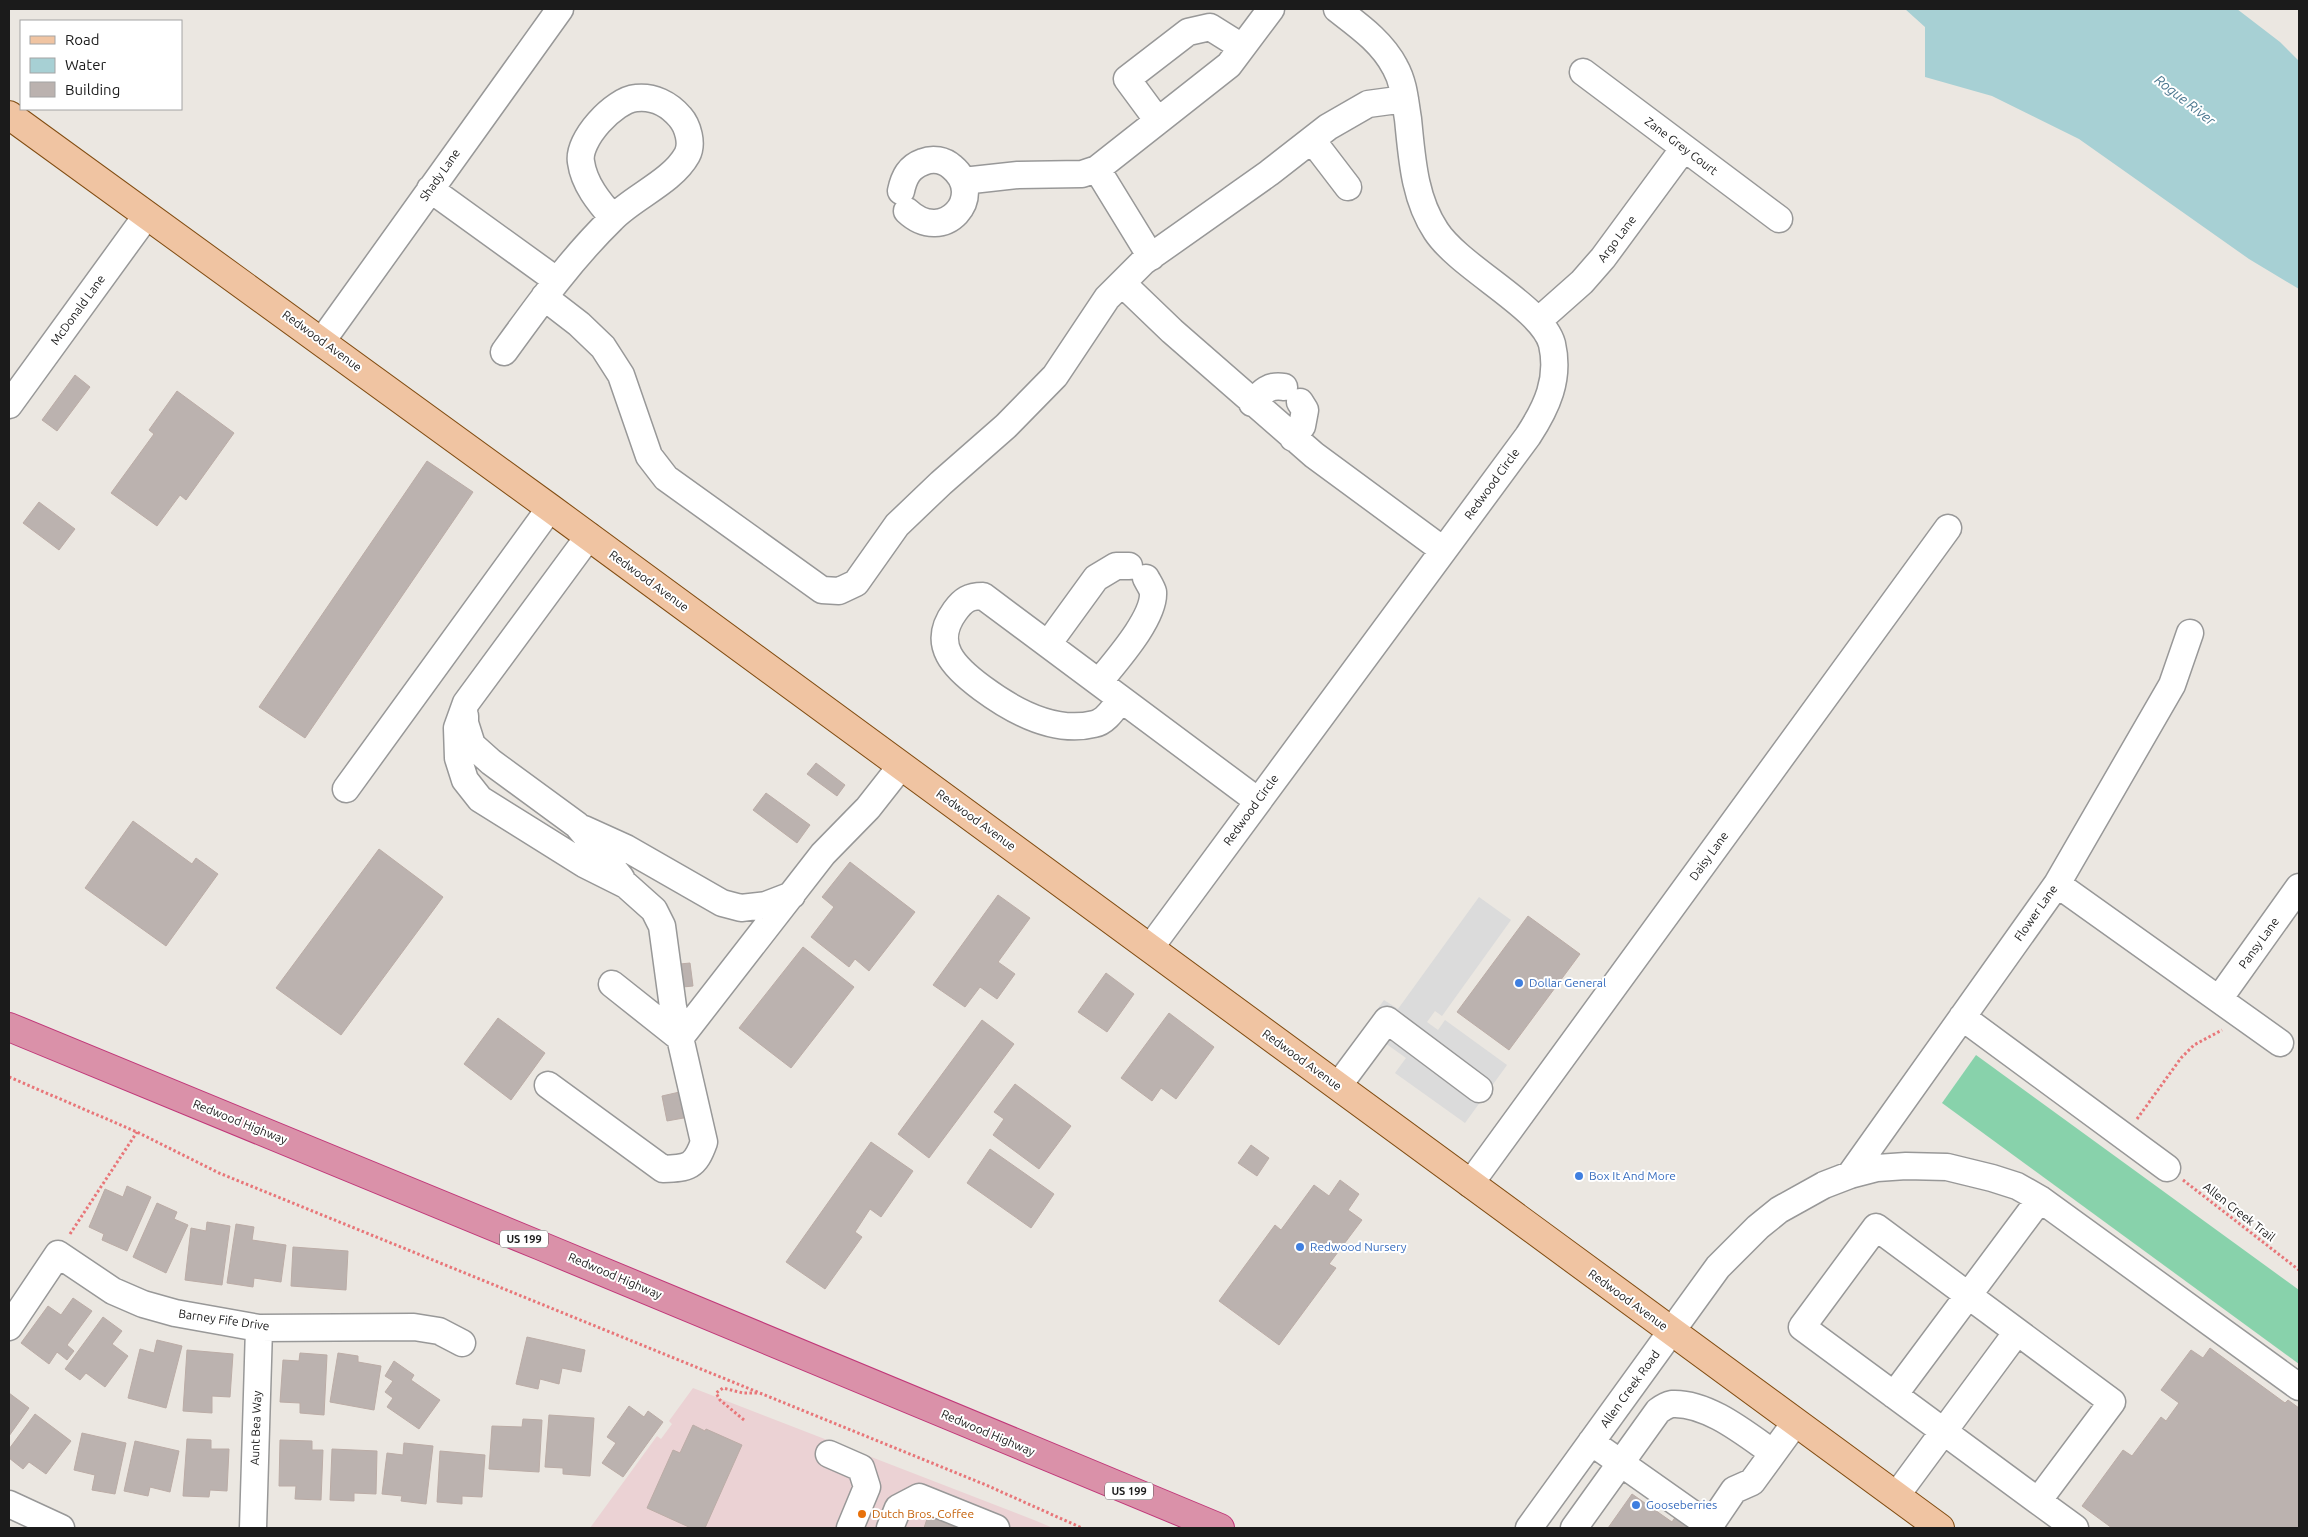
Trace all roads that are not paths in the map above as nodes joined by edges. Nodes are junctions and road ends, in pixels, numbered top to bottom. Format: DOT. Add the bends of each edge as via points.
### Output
graph roads {
  1 [pos="560,9"];
  2 [pos="1271,9"];
  3 [pos="1337,9"];
  4 [pos="1242,48"];
  5 [pos="1583,72"];
  6 [pos="1405,99"];
  7 [pos="9,115"];
  8 [pos="1158,120"];
  9 [pos="1312,140"];
  10 [pos="1684,148"];
  11 [pos="1097,169"];
  12 [pos="963,180"];
  13 [pos="1348,187"];
  14 [pos="430,189"];
  15 [pos="147,214"];
  16 [pos="613,218"];
  17 [pos="1779,219"];
  18 [pos="1151,257"];
  19 [pos="1122,283"];
  20 [pos="550,288"];
  21 [pos="1538,321"];
  22 [pos="322,341"];
  23 [pos="504,352"];
  24 [pos="1252,403"];
  25 [pos="9,405"];
  26 [pos="1293,438"];
  27 [pos="550,508"];
  28 [pos="1948,528"];
  29 [pos="589,536"];
  30 [pos="1444,550"];
  31 [pos="2190,633"];
  32 [pos="1048,644"];
  33 [pos="1099,682"];
  34 [pos="1121,699"];
  35 [pos="466,703"];
  36 [pos="902,766"];
  37 [pos="346,789"];
  38 [pos="1258,800"];
  39 [pos="577,825"];
  40 [pos="626,884"];
  41 [pos="2058,884"];
  42 [pos="2299,887"];
  43 [pos="792,895"];
  44 [pos="1150,948"];
  45 [pos="612,984"];
  46 [pos="2219,999"];
  47 [pos="1962,1017"];
  48 [pos="9,1027"];
  49 [pos="680,1038"];
  50 [pos="2280,1043"];
  51 [pos="548,1085"];
  52 [pos="1338,1086"];
  53 [pos="1479,1089"];
  54 [pos="2167,1168"];
  55 [pos="1850,1174"];
  56 [pos="1470,1184"];
  57 [pos="2040,1199"];
  58 [pos="1968,1296"];
  59 [pos="9,1327"];
  60 [pos="259,1328"];
  61 [pos="1671,1332"];
  62 [pos="2017,1332"];
  63 [pos="462,1343"];
  64 [pos="2299,1387"];
  65 [pos="1894,1395"];
  66 [pos="1795,1423"];
  67 [pos="1943,1431"];
  68 [pos="1591,1442"];
  69 [pos="1773,1453"];
  70 [pos="829,1454"];
  71 [pos="1621,1463"];
  72 [pos="1896,1496"];
  73 [pos="2038,1502"];
  74 [pos="9,1504"];
  75 [pos="942,1507"];
  76 [pos="61,1528"];
  77 [pos="253,1528"];
  78 [pos="850,1528"];
  79 [pos="890,1528"];
  80 [pos="966,1528"];
  81 [pos="996,1528"];
  82 [pos="1220,1528"];
  83 [pos="1529,1528"];
  84 [pos="1574,1528"];
  85 [pos="1940,1528"];
  86 [pos="2075,1528"];
  1 -- 14 [label="street, Shady Lane"];
  2 -- 4 [label="street"];
  3 -- 6 [label="street, Redwood Circle" via="1382,47 1396,68"];
  4 -- 8 [label="street" via="1229,65"];
  4 -- 8 [label="street" via="1210,27 1188,32 1127,80"];
  5 -- 10 [label="street, Zane Grey Court"];
  6 -- 9 [label="street" via="1368,104"];
  6 -- 21 [label="street, Redwood Circle" via="1415,179 1423,208 1437,233 1474,269"];
  7 -- 15 [label="main road, Redwood Avenue"];
  8 -- 11 [label="street"];
  9 -- 13 [label="street"];
  9 -- 18 [label="street"];
  10 -- 17 [label="street, Zane Grey Court"];
  10 -- 21 [label="street, Argo Lane" via="1603,258 1582,282"];
  11 -- 12 [label="street" via="1082,174"];
  11 -- 18 [label="street"];
  12 -- 12 [label="street" via="965,190 960,210 944,222 924,223 904,201 903,180 917,164 928,160 949,164"];
  14 -- 20 [label="street"];
  14 -- 22 [label="street, Shady Lane"];
  15 -- 22 [label="main road, Redwood Avenue"];
  15 -- 25 [label="street, McDonald Lane"];
  16 -- 16 [label="street" via="680,166 688,154 690,137 680,117 657,99 634,98 614,108 595,127 581,149 580,163 594,195"];
  16 -- 20 [label="street"];
  18 -- 19 [label="street"];
  19 -- 20 [label="street" via="1107,298 1055,376 1006,426 897,525 856,583 839,591 822,590 666,478 650,456 621,375 603,347"];
  19 -- 24 [label="street"];
  20 -- 23 [label="street"];
  21 -- 30 [label="street, Redwood Circle" via="1547,332 1554,358 1549,398 1528,436"];
  22 -- 27 [label="main road, Redwood Avenue"];
  24 -- 26 [label="street"];
  24 -- 26 [label="street" via="1267,388 1276,386 1292,395 1305,410 1302,426"];
  26 -- 30 [label="street"];
  27 -- 29 [label="main road, Redwood Avenue"];
  27 -- 37 [label="street"];
  28 -- 56 [label="street, Daisy Lane"];
  29 -- 35 [label="street"];
  29 -- 36 [label="main road, Redwood Avenue"];
  30 -- 38 [label="street, Redwood Circle"];
  31 -- 41 [label="street, Flower Lane" via="2172,685"];
  32 -- 33 [label="street"];
  32 -- 33 [label="street" via="1096,578 1116,566 1138,572 1153,591 1149,610 1134,636"];
  32 -- 34 [label="street" via="983,596 971,596 961,602 944,631 950,659 962,674 1021,714 1075,727 1096,724 1110,714"];
  33 -- 34 [label="street"];
  34 -- 38 [label="street"];
  35 -- 39 [label="street" via="465,723 472,745"];
  35 -- 40 [label="street" via="456,728 458,758 465,780 480,799 584,864"];
  36 -- 43 [label="street" via="868,808 823,854"];
  36 -- 44 [label="main road, Redwood Avenue"];
  38 -- 44 [label="street, Redwood Circle"];
  39 -- 40 [label="street"];
  39 -- 43 [label="street" via="626,848 722,902 741,908 766,905"];
  40 -- 49 [label="street" via="654,910 662,926"];
  41 -- 46 [label="street"];
  41 -- 47 [label="street, Flower Lane"];
  42 -- 46 [label="street, Pansy Lane"];
  43 -- 49 [label="street"];
  44 -- 52 [label="main road, Redwood Avenue"];
  45 -- 49 [label="street"];
  46 -- 50 [label="street"];
  47 -- 54 [label="street"];
  47 -- 55 [label="street, Flower Lane"];
  48 -- 82 [label="highway, Redwood Highway / US 199"];
  49 -- 51 [label="street" via="704,1142 698,1158 684,1168 663,1170"];
  52 -- 53 [label="street" via="1387,1020"];
  52 -- 56 [label="main road, Redwood Avenue"];
  55 -- 57 [label="street, Allen Creek Road" via="1877,1168 1947,1167 2017,1186"];
  55 -- 61 [label="street, Allen Creek Road" via="1787,1206 1758,1227 1718,1267"];
  56 -- 61 [label="main road, Redwood Avenue"];
  57 -- 58 [label="street"];
  57 -- 64 [label="street, Allen Creek Road"];
  58 -- 62 [label="street"];
  58 -- 65 [label="street"];
  58 -- 65 [label="street" via="1876,1227 1802,1327"];
  59 -- 60 [label="street, Barney Fife Drive" via="58,1254 113,1291 143,1304"];
  60 -- 63 [label="street, Barney Fife Drive" via="414,1327 439,1331"];
  60 -- 77 [label="street, Aunt Bea Way"];
  61 -- 66 [label="main road, Redwood Avenue"];
  61 -- 68 [label="street, Allen Creek Road"];
  62 -- 67 [label="street"];
  62 -- 73 [label="street" via="2112,1402"];
  65 -- 67 [label="street"];
  66 -- 69 [label="street"];
  66 -- 72 [label="main road, Redwood Avenue"];
  67 -- 72 [label="street"];
  67 -- 73 [label="street"];
  68 -- 71 [label="street"];
  68 -- 83 [label="street, Allen Creek Road"];
  69 -- 71 [label="street" via="1722,1419 1695,1408 1670,1404 1658,1411"];
  69 -- 71 [label="street" via="1752,1482 1734,1490 1713,1521 1703,1520"];
  70 -- 78 [label="street" via="861,1468 867,1488"];
  71 -- 84 [label="street"];
  72 -- 85 [label="main road, Redwood Avenue"];
  73 -- 86 [label="street"];
  74 -- 76 [label="street"];
  75 -- 79 [label="street" via="920,1497 898,1508"];
  75 -- 80 [label="street"];
  75 -- 81 [label="street"];
}
